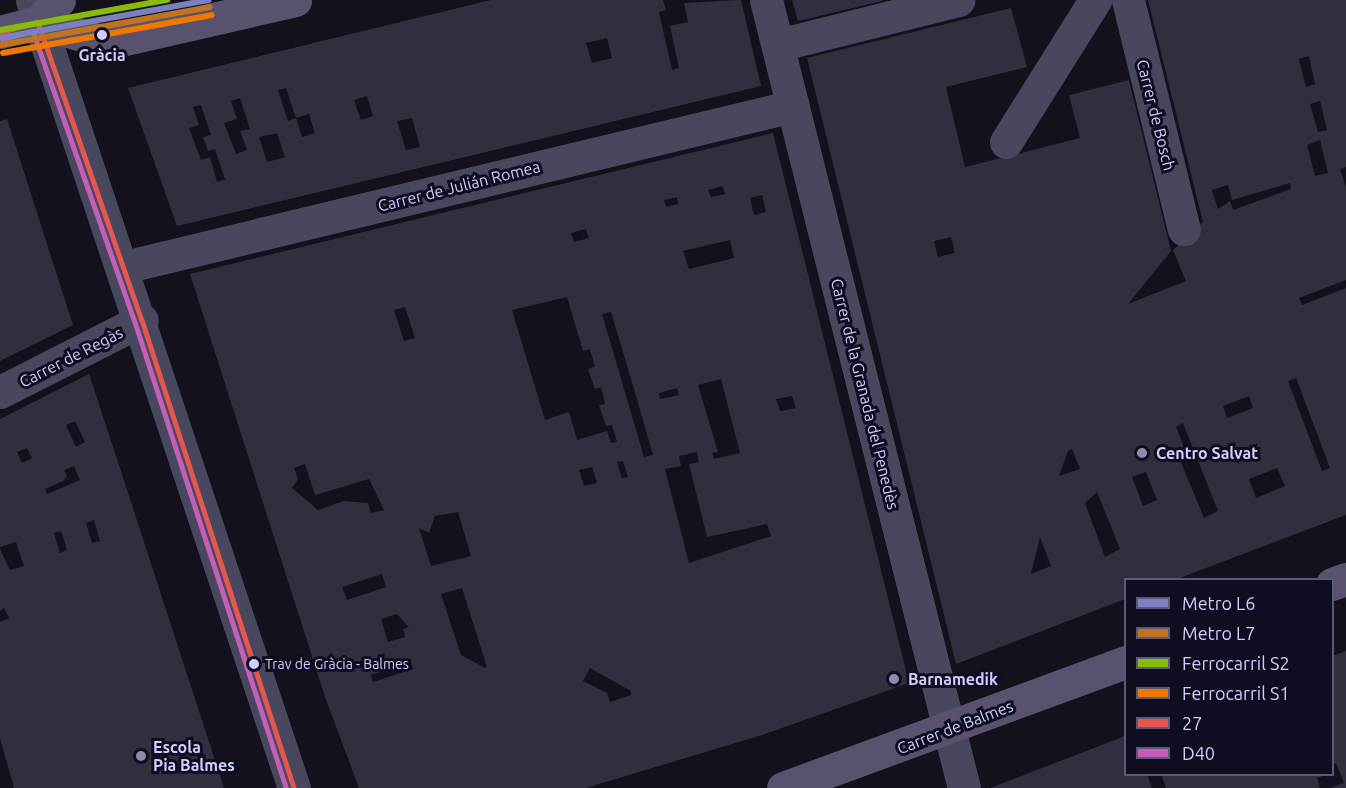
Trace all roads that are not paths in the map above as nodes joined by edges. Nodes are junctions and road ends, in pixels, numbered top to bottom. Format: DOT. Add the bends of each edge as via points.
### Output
graph roads {
  1 [pos="295,0"];
  2 [pos="766,0"];
  3 [pos="958,0"];
  4 [pos="1095,0"];
  5 [pos="1128,0"];
  6 [pos="43,7"];
  7 [pos="0,32"];
  8 [pos="778,45"];
  9 [pos="793,106"];
  10 [pos="1006,142"];
  11 [pos="1184,229"];
  12 [pos="124,267"];
  13 [pos="142,320"];
  14 [pos="0,392"];
  15 [pos="1124,663"];
  16 [pos="949,729"];
  17 [pos="294,788"];
  18 [pos="783,788"];
  19 [pos="964,788"];
  1 -- 6 [label="main road" via="108,43"];
  2 -- 8 [label="street, Carrer de la Granada del Penedès"];
  3 -- 8 [label="street"];
  4 -- 10 [label="street"];
  5 -- 11 [label="street, Carrer de Bosch"];
  6 -- 7 [label="main road"];
  6 -- 12 [label="street"];
  8 -- 9 [label="street, Carrer de la Granada del Penedès"];
  9 -- 12 [label="street, Carrer de Julián Romea"];
  9 -- 16 [label="street, Carrer de la Granada del Penedès"];
  12 -- 13 [label="street"];
  13 -- 14 [label="street, Carrer de Regàs"];
  13 -- 17 [label="street"];
  15 -- 16 [label="main road, Carrer de Balmes"];
  16 -- 18 [label="main road, Carrer de Balmes"];
  16 -- 19 [label="street, Carrer de la Granada del Penedès"];
}
